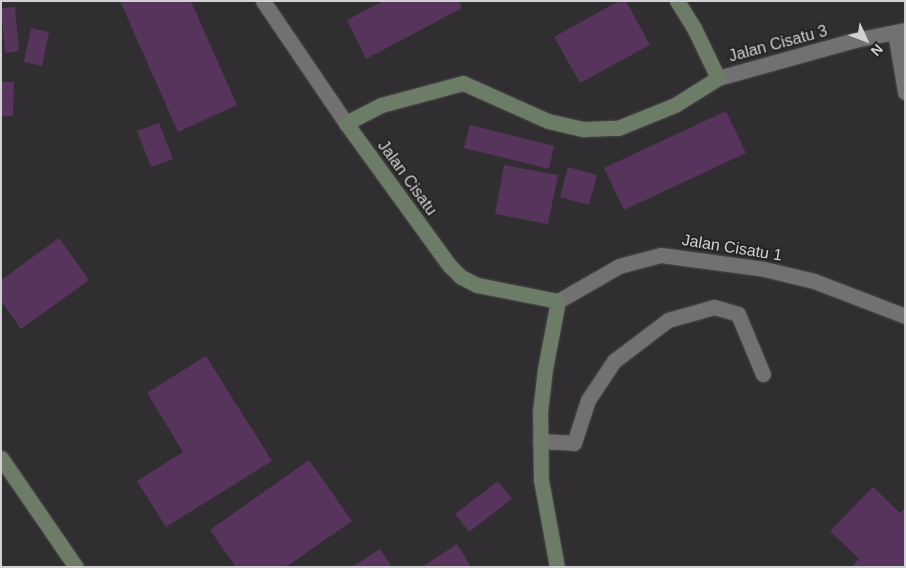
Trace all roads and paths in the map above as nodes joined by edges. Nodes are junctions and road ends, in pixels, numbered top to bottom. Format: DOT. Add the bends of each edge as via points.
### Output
graph roads {
  1 [pos="263,1"];
  2 [pos="677,1"];
  3 [pos="900,31"];
  4 [pos="718,78"];
  5 [pos="905,92"];
  6 [pos="346,123"];
  7 [pos="558,301"];
  8 [pos="905,316"];
  9 [pos="763,374"];
  10 [pos="540,441"];
  11 [pos="1,458"];
  12 [pos="76,567"];
  13 [pos="557,567"];
  1 -- 6 [label="street"];
  2 -- 4 [label="street"];
  3 -- 4 [label="street, Jalan Cisatu 3" via="855,40"];
  3 -- 5 [label="street"];
  4 -- 6 [label="street" via="675,104 618,128 584,129 548,121 463,83 381,105"];
  6 -- 7 [label="street, Jalan Cisatu" via="449,265 462,277 477,285"];
  7 -- 8 [label="street, Jalan Cisatu 1" via="619,266 661,255 764,269 814,281"];
  7 -- 10 [label="street" via="545,368"];
  9 -- 10 [label="street" via="738,314 714,307 668,320 614,361 588,400 574,443"];
  10 -- 13 [label="street" via="541,480"];
  11 -- 12 [label="street"];
}
